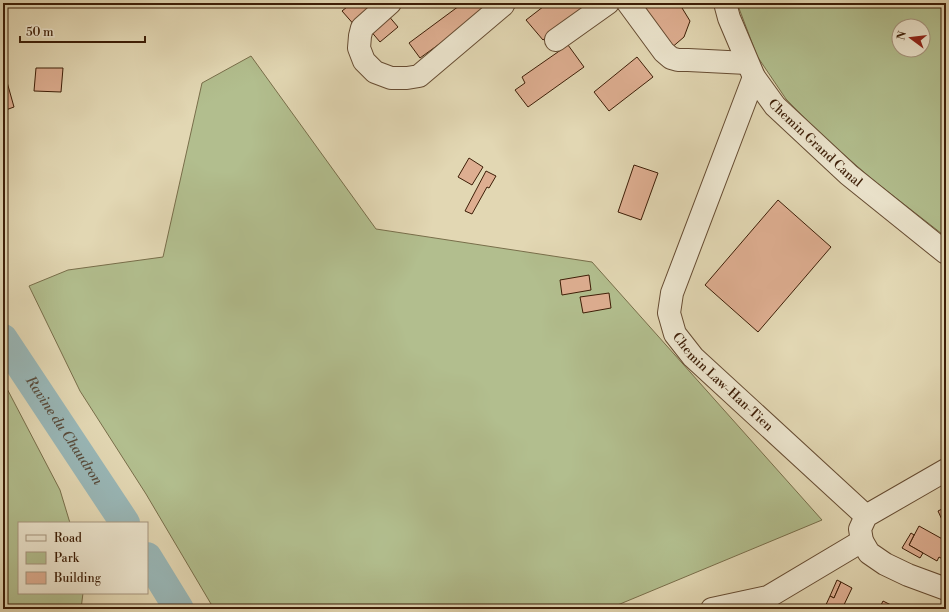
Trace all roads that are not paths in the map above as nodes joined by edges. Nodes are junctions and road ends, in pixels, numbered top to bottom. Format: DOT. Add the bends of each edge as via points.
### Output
graph roads {
  1 [pos="390,3"];
  2 [pos="504,3"];
  3 [pos="608,3"];
  4 [pos="628,3"];
  5 [pos="725,3"];
  6 [pos="556,40"];
  7 [pos="751,70"];
  8 [pos="946,252"];
  9 [pos="946,470"];
  10 [pos="866,516"];
  11 [pos="862,541"];
  12 [pos="946,589"];
  13 [pos="712,609"];
  1 -- 2 [label="street" via="362,28 359,48 364,61 374,72 391,78 407,78 419,76"];
  3 -- 6 [label="street"];
  4 -- 7 [label="street" via="671,58"];
  5 -- 7 [label="street, Chemin Grand Canal"];
  7 -- 8 [label="street, Chemin Grand Canal" via="775,106 849,176"];
  7 -- 10 [label="street, Chemin Law-Han-Tien" via="672,293 669,313 675,334 693,357"];
  9 -- 10 [label="street"];
  10 -- 11 [label="street" via="860,529"];
  11 -- 12 [label="street" via="869,553 885,564"];
  11 -- 13 [label="street" via="768,598"];
}
